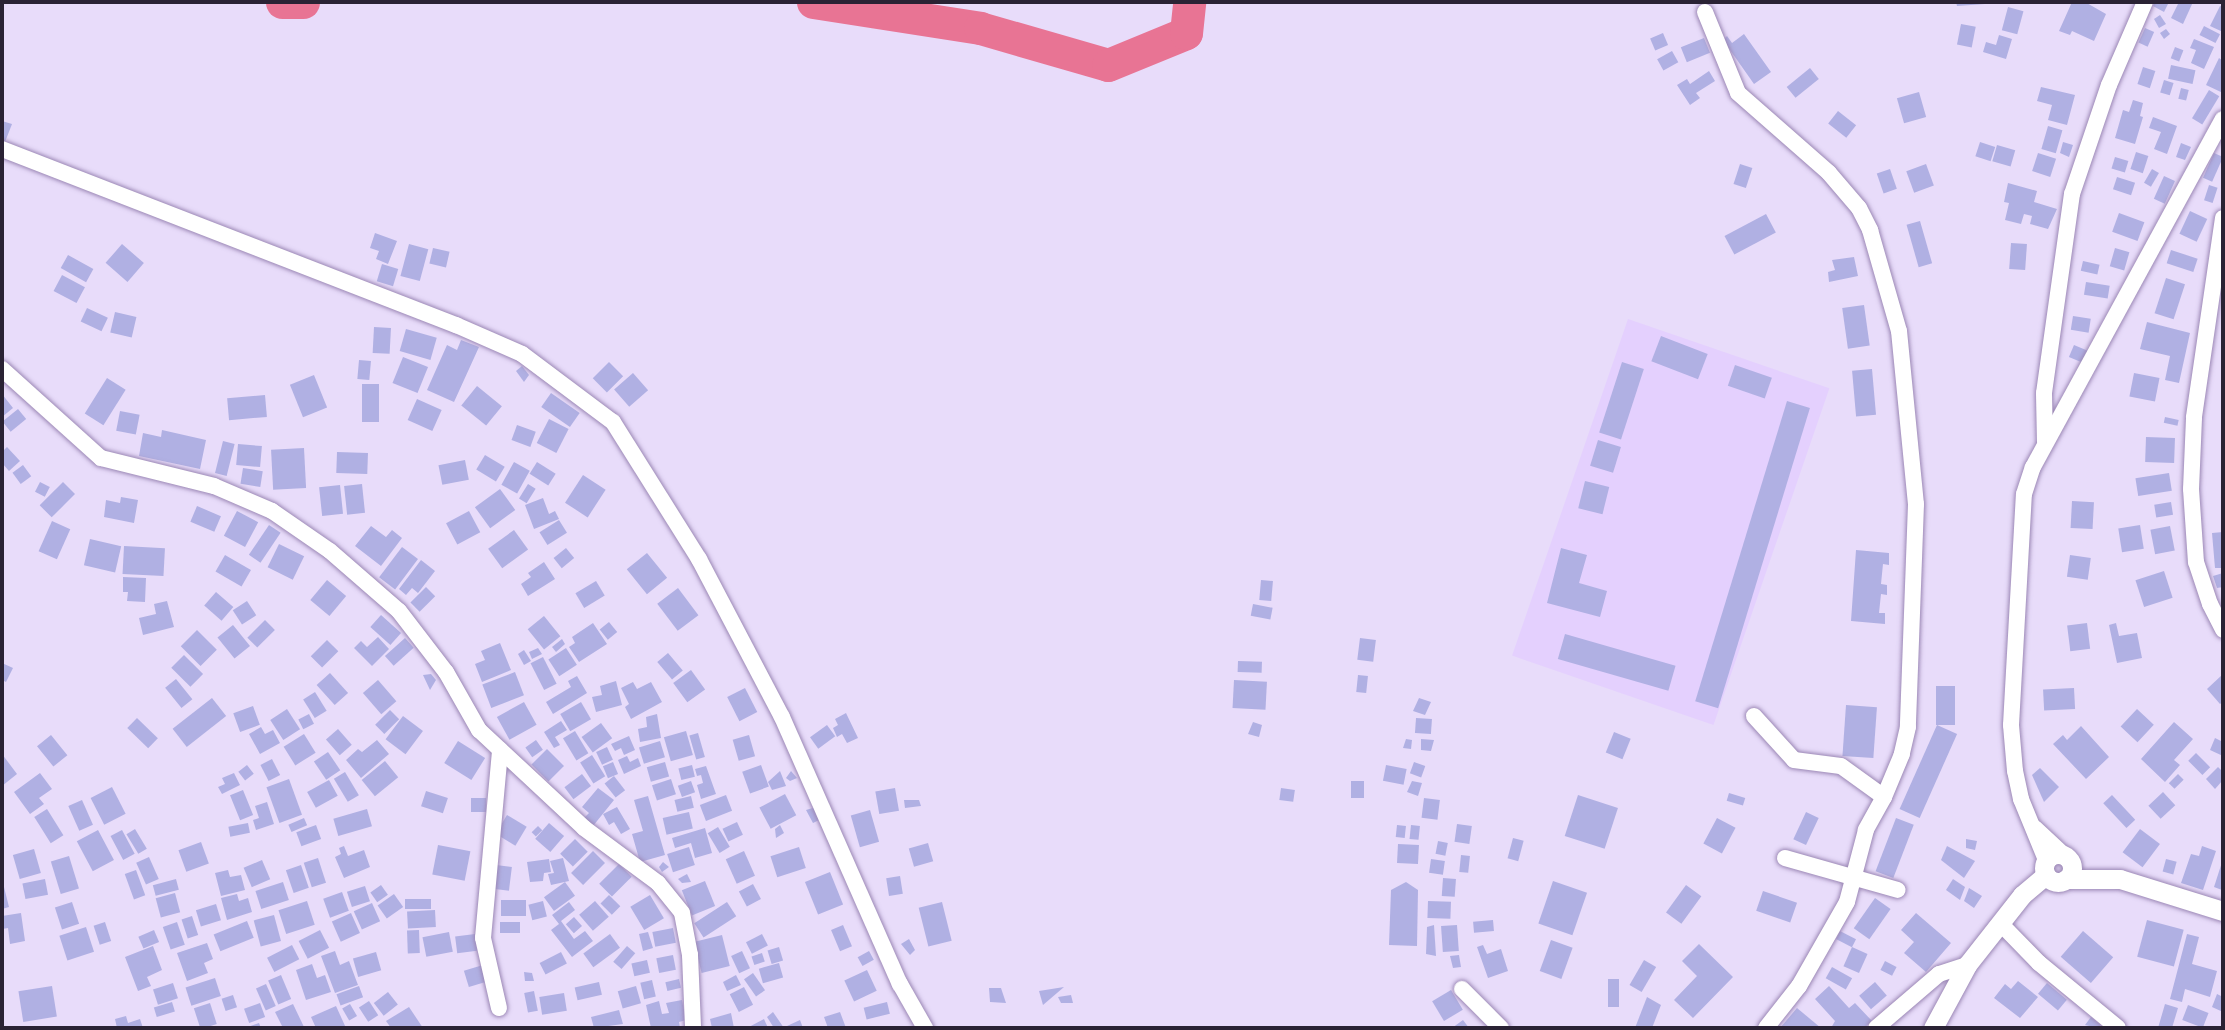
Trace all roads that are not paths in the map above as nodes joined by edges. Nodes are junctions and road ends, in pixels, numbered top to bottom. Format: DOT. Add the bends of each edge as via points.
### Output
graph roads {
  1 [pos="2145,2"];
  2 [pos="1705,12"];
  3 [pos="2223,119"];
  4 [pos="2,149"];
  5 [pos="2223,218"];
  6 [pos="2,369"];
  7 [pos="2045,444"];
  8 [pos="2223,631"];
  9 [pos="1754,716"];
  10 [pos="500,750"];
  11 [pos="1884,797"];
  12 [pos="1785,858"];
  13 [pos="2059,869"];
  14 [pos="1853,875"];
  15 [pos="1898,890"];
  16 [pos="2223,911"];
  17 [pos="2000,923"];
  18 [pos="1967,965"];
  19 [pos="1462,989"];
  20 [pos="499,1008"];
  21 [pos="694,1028"];
  22 [pos="925,1028"];
  23 [pos="1501,1028"];
  24 [pos="1766,1028"];
  25 [pos="1876,1028"];
  26 [pos="1933,1028"];
  27 [pos="2118,1028"];
  1 -- 7 [label="street" via="2109,85 2072,194 2044,393"];
  2 -- 11 [label="street" via="1738,93 1829,173 1859,208 1870,230 1899,331 1916,517 1908,727"];
  3 -- 7 [label="street"];
  4 -- 22 [label="street" via="522,354 613,422 699,559 782,717 900,985"];
  5 -- 8 [label="street" via="2193,418 2191,489 2196,562"];
  6 -- 10 [label="street" via="101,458 214,486 272,511 330,551 399,611 446,672 479,730"];
  7 -- 13 [label="street" via="2024,494 2011,725 2015,771 2030,822"];
  9 -- 11 [label="street" via="1794,760 1841,766"];
  10 -- 20 [label="street" via="483,938"];
  10 -- 21 [label="street" via="584,828 658,883 682,913 690,955"];
  11 -- 14 [label="street" via="1866,830"];
  12 -- 14 [label="street"];
  13 -- 16 [label="street" via="2120,879"];
  13 -- 17 [label="street" via="2022,895"];
  14 -- 15 [label="street"];
  14 -- 24 [label="street" via="1847,902 1799,986"];
  17 -- 18 [label="street"];
  17 -- 27 [label="street" via="2039,963"];
  18 -- 25 [label="street" via="1939,974"];
  18 -- 26 [label="street"];
  19 -- 23 [label="street"];
}
